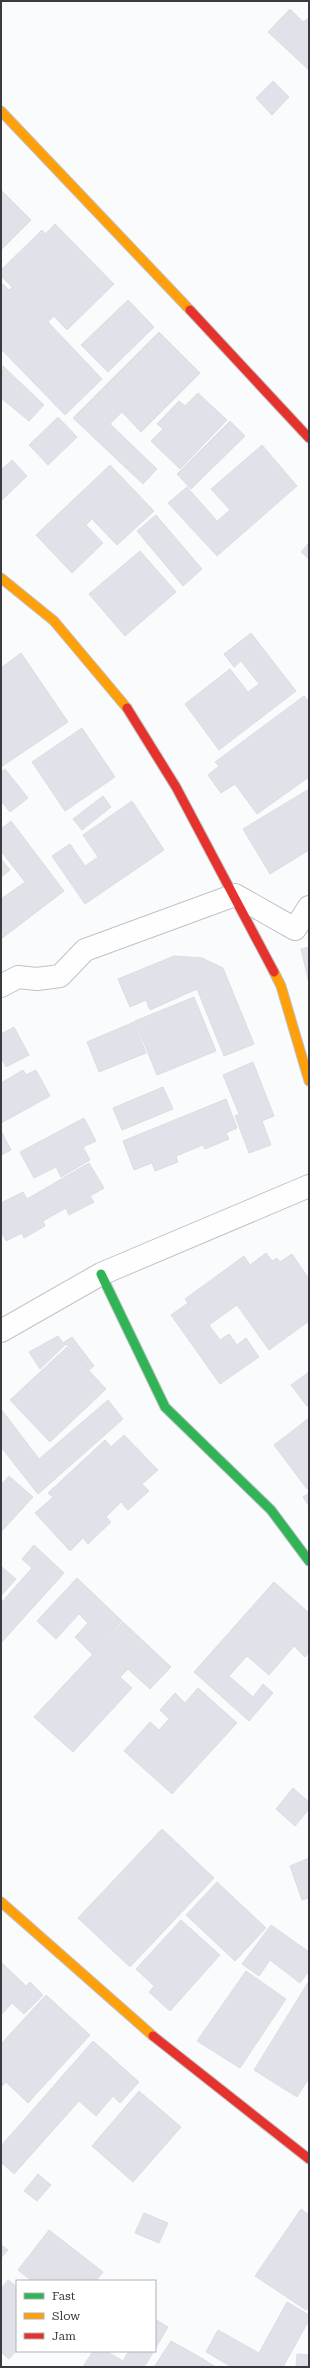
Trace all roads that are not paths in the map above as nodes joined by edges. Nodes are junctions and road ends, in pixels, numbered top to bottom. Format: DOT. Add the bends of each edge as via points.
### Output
graph roads {
  1 [pos="1,111"];
  2 [pos="309,438"];
  3 [pos="1,578"];
  4 [pos="235,895"];
  5 [pos="309,907"];
  6 [pos="1,986"];
  7 [pos="309,1081"];
  8 [pos="309,1186"];
  9 [pos="101,1274"];
  10 [pos="1,1331"];
  11 [pos="309,1561"];
  12 [pos="1,1902"];
  13 [pos="309,2159"];
  1 -- 2 [label="street"];
  3 -- 4 [label="street" via="54,621 121,699 176,787"];
  4 -- 5 [label="street" via="295,929"];
  4 -- 6 [label="street" via="85,950 60,976 37,979 18,976"];
  4 -- 7 [label="street" via="281,986"];
  8 -- 9 [label="street"];
  9 -- 10 [label="street"];
  9 -- 11 [label="street" via="165,1407 270,1510"];
  12 -- 13 [label="street" via="124,2014 222,2094"];
}
